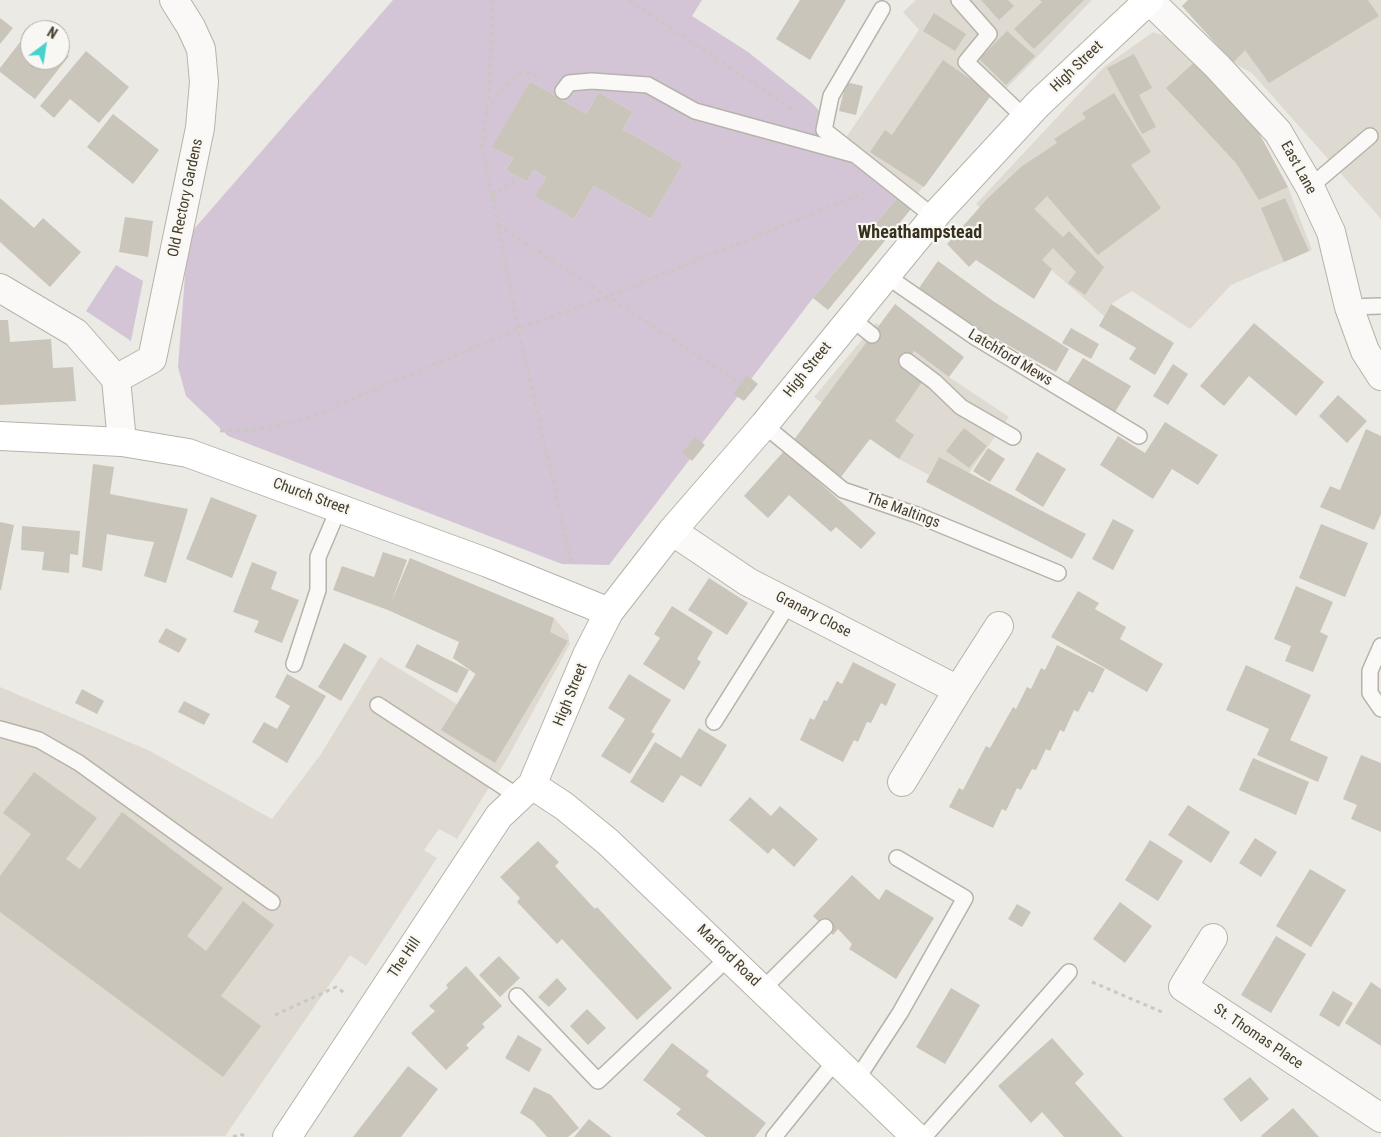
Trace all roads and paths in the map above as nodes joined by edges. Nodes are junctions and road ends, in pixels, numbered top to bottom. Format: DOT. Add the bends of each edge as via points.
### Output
graph roads {
  1 [pos="174,0"];
  2 [pos="493,0"];
  3 [pos="630,0"];
  4 [pos="959,0"];
  5 [pos="1149,0"];
  6 [pos="882,9"];
  7 [pos="563,91"];
  8 [pos="486,110"];
  9 [pos="1025,118"];
  10 [pos="824,130"];
  11 [pos="1370,136"];
  12 [pos="852,154"];
  13 [pos="517,177"];
  14 [pos="889,183"];
  15 [pos="1310,187"];
  16 [pos="492,197"];
  17 [pos="934,217"];
  18 [pos="497,224"];
  19 [pos="885,275"];
  20 [pos="0,288"];
  21 [pos="606,297"];
  22 [pos="1381,306"];
  23 [pos="1348,307"];
  24 [pos="850,318"];
  25 [pos="518,329"];
  26 [pos="872,335"];
  27 [pos="907,361"];
  28 [pos="1381,376"];
  29 [pos="116,379"];
  30 [pos="771,417"];
  31 [pos="212,432"];
  32 [pos="0,436"];
  33 [pos="1139,436"];
  34 [pos="1013,437"];
  35 [pos="122,442"];
  36 [pos="339,508"];
  37 [pos="672,531"];
  38 [pos="573,567"];
  39 [pos="1058,573"];
  40 [pos="789,603"];
  41 [pos="609,612"];
  42 [pos="998,626"];
  43 [pos="1381,646"];
  44 [pos="294,664"];
  45 [pos="958,690"];
  46 [pos="378,705"];
  47 [pos="1381,709"];
  48 [pos="714,722"];
  49 [pos="0,729"];
  50 [pos="902,782"];
  51 [pos="525,791"];
  52 [pos="897,858"];
  53 [pos="272,902"];
  54 [pos="825,927"];
  55 [pos="1213,938"];
  56 [pos="730,957"];
  57 [pos="1069,972"];
  58 [pos="762,989"];
  59 [pos="517,996"];
  60 [pos="350,997"];
  61 [pos="1169,1014"];
  62 [pos="275,1015"];
  63 [pos="836,1059"];
  64 [pos="857,1078"];
  65 [pos="1381,1118"];
  66 [pos="233,1137"];
  67 [pos="248,1137"];
  68 [pos="286,1137"];
  69 [pos="774,1137"];
  70 [pos="916,1137"];
  71 [pos="924,1137"];
  1 -- 29 [label="street, Old Rectory Gardens" via="201,49 204,82 200,128 152,359"];
  2 -- 8 [label="path"];
  3 -- 10 [label="path"];
  4 -- 9 [label="lane" via="989,34 966,62"];
  5 -- 9 [label="main road, High Street"];
  5 -- 15 [label="street, East Lane" via="1217,66 1278,132"];
  6 -- 10 [label="lane" via="831,96"];
  7 -- 8 [label="path" via="532,73 518,72"];
  7 -- 12 [label="lane" via="569,83 592,81 648,85 695,111"];
  8 -- 16 [label="path" via="482,145"];
  9 -- 17 [label="main road, High Street"];
  10 -- 12 [label="lane"];
  11 -- 15 [label="lane"];
  12 -- 14 [label="lane"];
  13 -- 16 [label="path"];
  14 -- 17 [label="lane"];
  14 -- 21 [label="path"];
  15 -- 23 [label="street, East Lane" via="1331,232"];
  16 -- 18 [label="path"];
  17 -- 19 [label="main road, High Street"];
  18 -- 21 [label="path"];
  18 -- 25 [label="path"];
  19 -- 24 [label="main road, High Street"];
  19 -- 33 [label="lane, Latchford Mews" via="975,337"];
  20 -- 29 [label="street" via="76,333"];
  21 -- 25 [label="path"];
  21 -- 30 [label="path"];
  22 -- 23 [label="lane"];
  23 -- 28 [label="street, East Lane" via="1365,351"];
  24 -- 26 [label="lane"];
  24 -- 30 [label="main road, High Street"];
  25 -- 31 [label="path" via="303,420 260,429"];
  25 -- 38 [label="path"];
  27 -- 34 [label="lane" via="961,407"];
  29 -- 35 [label="street"];
  30 -- 37 [label="main road, High Street"];
  30 -- 39 [label="lane, The Maltings" via="843,490 917,515"];
  32 -- 35 [label="main road, Church Street"];
  35 -- 36 [label="main road, Church Street" via="188,453"];
  36 -- 41 [label="main road, Church Street"];
  36 -- 44 [label="lane" via="318,557 318,590"];
  37 -- 40 [label="street, Granary Close" via="748,582"];
  37 -- 41 [label="main road, High Street"];
  40 -- 45 [label="street, Granary Close"];
  40 -- 48 [label="lane"];
  41 -- 51 [label="main road, High Street"];
  42 -- 45 [label="street"];
  43 -- 47 [label="lane" via="1370,671 1370,693"];
  45 -- 50 [label="street"];
  46 -- 51 [label="lane"];
  49 -- 53 [label="lane" via="39,740 79,763"];
  51 -- 56 [label="main road, Marford Road" via="564,806 608,842"];
  51 -- 68 [label="main road, The Hill" via="499,816"];
  52 -- 64 [label="lane" via="965,898 900,1013"];
  54 -- 58 [label="lane"];
  55 -- 65 [label="street, St. Thomas Place" via="1183,988"];
  56 -- 58 [label="main road, Marford Road"];
  56 -- 59 [label="lane" via="598,1081"];
  57 -- 61 [label="path"];
  57 -- 71 [label="lane"];
  58 -- 63 [label="main road, Marford Road"];
  60 -- 62 [label="path" via="336,987"];
  63 -- 64 [label="main road, Marford Road"];
  63 -- 69 [label="lane"];
  64 -- 70 [label="main road, Marford Road"];
  66 -- 67 [label="path" via="240,1134"];
}
